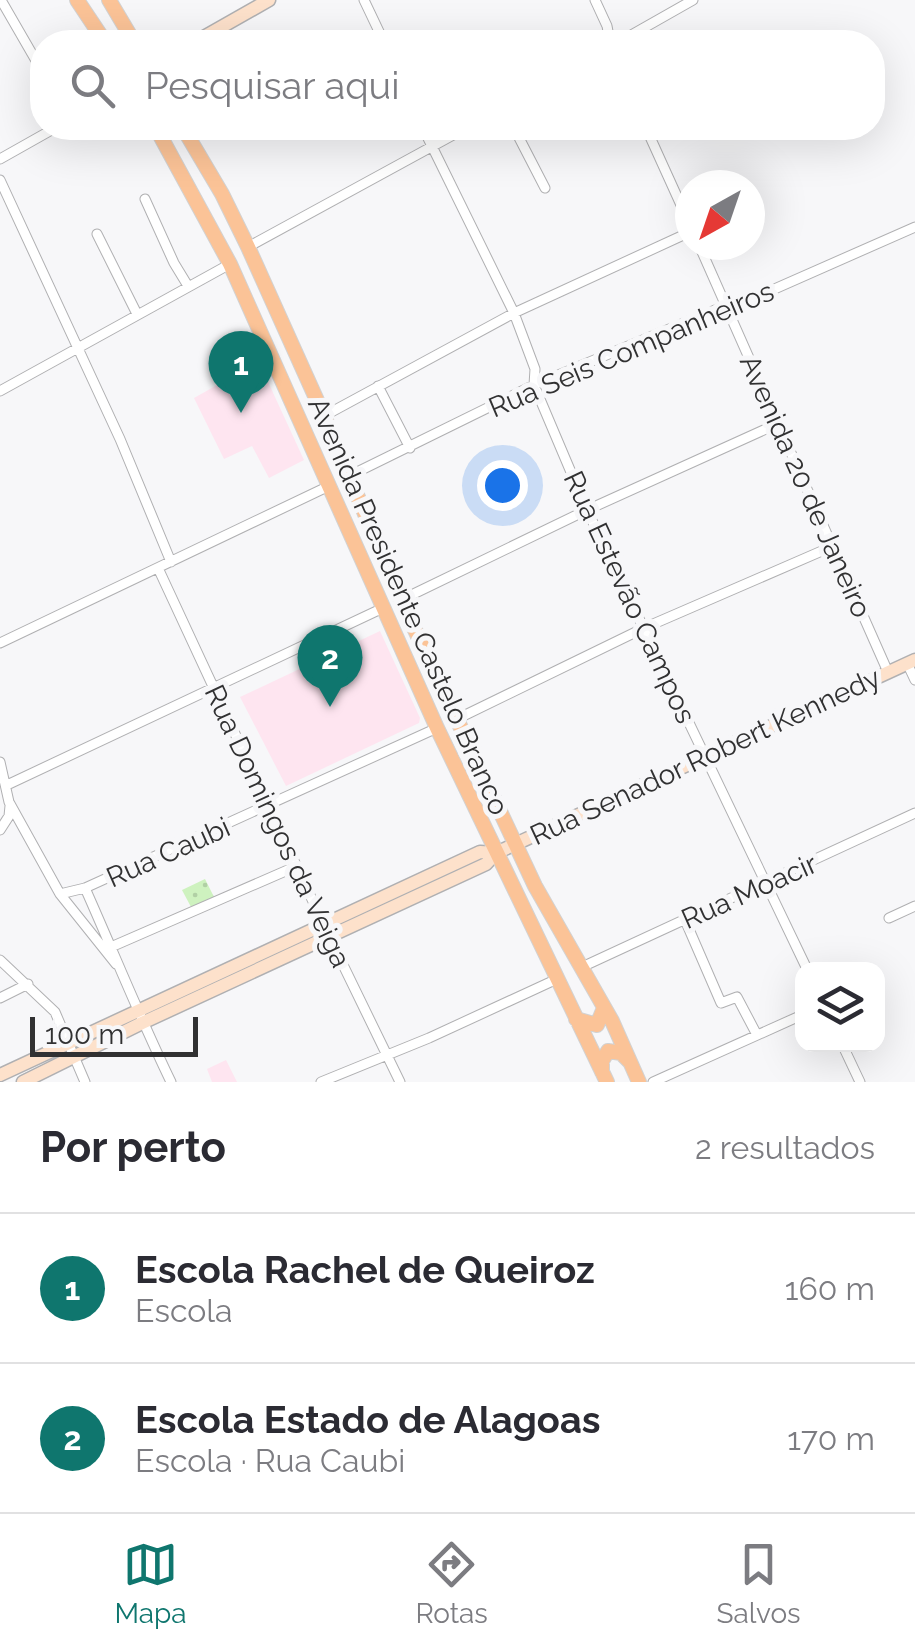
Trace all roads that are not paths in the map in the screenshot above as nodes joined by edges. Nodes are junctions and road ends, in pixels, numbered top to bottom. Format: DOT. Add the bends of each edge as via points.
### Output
graph roads {
  1 [pos="1,0"];
  2 [pos="77,0"];
  3 [pos="109,0"];
  4 [pos="269,0"];
  5 [pos="364,0"];
  6 [pos="595,0"];
  7 [pos="694,0"];
  8 [pos="97,30"];
  9 [pos="127,30"];
  10 [pos="216,30"];
  11 [pos="378,30"];
  12 [pos="608,30"];
  13 [pos="640,30"];
  14 [pos="30,50"];
  15 [pos="33,140"];
  16 [pos="163,140"];
  17 [pos="190,140"];
  18 [pos="429,140"];
  19 [pos="443,140"];
  20 [pos="520,140"];
  21 [pos="651,140"];
  22 [pos="432,146"];
  23 [pos="0,159"];
  24 [pos="0,180"];
  25 [pos="545,188"];
  26 [pos="675,195"];
  27 [pos="145,199"];
  28 [pos="915,226"];
  29 [pos="97,234"];
  30 [pos="675,236"];
  31 [pos="248,248"];
  32 [pos="706,260"];
  33 [pos="230,264"];
  34 [pos="188,286"];
  35 [pos="727,306"];
  36 [pos="137,314"];
  37 [pos="514,314"];
  38 [pos="78,347"];
  39 [pos="534,385"];
  40 [pos="378,386"];
  41 [pos="0,391"];
  42 [pos="324,416"];
  43 [pos="777,424"];
  44 [pos="410,448"];
  45 [pos="349,476"];
  46 [pos="328,486"];
  47 [pos="587,510"];
  48 [pos="832,547"];
  49 [pos="171,562"];
  50 [pos="158,568"];
  51 [pos="401,600"];
  52 [pos="383,608"];
  53 [pos="644,628"];
  54 [pos="0,643"];
  55 [pos="911,661"];
  56 [pos="888,672"];
  57 [pos="915,680"];
  58 [pos="214,687"];
  59 [pos="456,719"];
  60 [pos="437,728"];
  61 [pos="704,757"];
  62 [pos="0,762"];
  63 [pos="7,785"];
  64 [pos="10,802"];
  65 [pos="270,807"];
  66 [pos="915,813"];
  67 [pos="0,830"];
  68 [pos="516,844"];
  69 [pos="496,853"];
  70 [pos="296,866"];
  71 [pos="766,884"];
  72 [pos="85,888"];
  73 [pos="60,894"];
  74 [pos="915,906"];
  75 [pos="889,918"];
  76 [pos="685,920"];
  77 [pos="326,930"];
  78 [pos="111,947"];
  79 [pos="0,960"];
  80 [pos="803,962"];
  81 [pos="116,964"];
  82 [pos="582,967"];
  83 [pos="558,978"];
  84 [pos="28,984"];
  85 [pos="0,998"];
  86 [pos="604,1008"];
  87 [pos="141,1016"];
  88 [pos="795,1017"];
  89 [pos="576,1019"];
  90 [pos="757,1035"];
  91 [pos="69,1044"];
  92 [pos="846,1052"];
  93 [pos="387,1056"];
  94 [pos="74,1058"];
  95 [pos="630,1062"];
  96 [pos="0,1075"];
  97 [pos="604,1077"];
  98 [pos="23,1082"];
  99 [pos="85,1082"];
  100 [pos="171,1082"];
  101 [pos="321,1082"];
  102 [pos="400,1082"];
  103 [pos="639,1082"];
  104 [pos="653,1082"];
  105 [pos="860,1082"];
  1 -- 14 [label="street"];
  2 -- 8 [label="main road"];
  3 -- 9 [label="main road"];
  4 -- 10 [label="street"];
  5 -- 11 [label="street"];
  6 -- 12 [label="street"];
  7 -- 13 [label="street"];
  15 -- 23 [label="street"];
  16 -- 33 [label="main road, Avenida Presidente Castelo Branco"];
  17 -- 31 [label="main road, Avenida Presidente Castelo Branco"];
  18 -- 22 [label="street, Rua Estevão Campos"];
  19 -- 22 [label="street"];
  20 -- 25 [label="street"];
  21 -- 26 [label="street"];
  22 -- 31 [label="street"];
  22 -- 37 [label="street, Rua Estevão Campos"];
  24 -- 38 [label="street"];
  27 -- 34 [label="street"];
  28 -- 35 [label="street, Rua Seis Companheiros"];
  29 -- 36 [label="street"];
  30 -- 37 [label="street"];
  31 -- 42 [label="main road, Avenida Presidente Castelo Branco"];
  32 -- 35 [label="street, Avenida 20 de Janeiro"];
  33 -- 34 [label="street"];
  33 -- 46 [label="main road, Avenida Presidente Castelo Branco"];
  34 -- 36 [label="street"];
  35 -- 39 [label="street, Rua Seis Companheiros"];
  35 -- 43 [label="street, Avenida 20 de Janeiro"];
  36 -- 38 [label="street"];
  37 -- 39 [label="street, Rua Estevão Campos" via="535,369"];
  37 -- 40 [label="street"];
  38 -- 41 [label="street"];
  38 -- 49 [label="street"];
  39 -- 44 [label="street, Rua Seis Companheiros"];
  39 -- 47 [label="street, Rua Estevão Campos"];
  40 -- 42 [label="street"];
  40 -- 44 [label="street"];
  42 -- 45 [label="main road, Avenida Presidente Castelo Branco"];
  43 -- 47 [label="street"];
  43 -- 48 [label="street, Avenida 20 de Janeiro"];
  44 -- 45 [label="street, Rua Seis Companheiros"];
  45 -- 51 [label="main road, Avenida Presidente Castelo Branco"];
  46 -- 49 [label="street"];
  46 -- 52 [label="main road, Avenida Presidente Castelo Branco"];
  47 -- 51 [label="street"];
  47 -- 53 [label="street, Rua Estevão Campos"];
  48 -- 53 [label="street"];
  48 -- 56 [label="street, Avenida 20 de Janeiro"];
  49 -- 50 [label="street"];
  50 -- 54 [label="street"];
  50 -- 58 [label="street, Rua Domingos da Veiga"];
  51 -- 59 [label="main road, Avenida Presidente Castelo Branco"];
  52 -- 58 [label="street"];
  52 -- 60 [label="main road, Avenida Presidente Castelo Branco"];
  53 -- 59 [label="street"];
  53 -- 61 [label="street, Rua Estevão Campos"];
  55 -- 56 [label="street, Rua Senador Robert Kennedy"];
  55 -- 57 [label="street"];
  56 -- 61 [label="street, Rua Senador Robert Kennedy"];
  58 -- 63 [label="street"];
  58 -- 65 [label="street, Rua Domingos da Veiga"];
  59 -- 68 [label="main road, Avenida Presidente Castelo Branco"];
  60 -- 65 [label="street, Rua Caubi"];
  60 -- 69 [label="main road, Avenida Presidente Castelo Branco"];
  61 -- 68 [label="street, Rua Senador Robert Kennedy"];
  61 -- 71 [label="street, Rua Estevão Campos"];
  62 -- 63 [label="street"];
  63 -- 64 [label="street"];
  64 -- 67 [label="street"];
  64 -- 73 [label="street"];
  65 -- 70 [label="street, Rua Domingos da Veiga"];
  65 -- 72 [label="street, Rua Caubi"];
  66 -- 71 [label="street, Rua Moacir"];
  68 -- 69 [label="street, Rua Senador Robert Kennedy"];
  68 -- 82 [label="main road, Avenida Presidente Castelo Branco"];
  69 -- 77 [label="street, Rua Senador Robert Kennedy" via="480,852"];
  69 -- 83 [label="main road, Avenida Presidente Castelo Branco"];
  70 -- 77 [label="street, Rua Domingos da Veiga"];
  70 -- 78 [label="street"];
  71 -- 76 [label="street, Rua Moacir"];
  71 -- 80 [label="street, Rua Estevão Campos"];
  72 -- 73 [label="street, Rua Caubi"];
  72 -- 78 [label="street"];
  73 -- 81 [label="street"];
  74 -- 75 [label="street"];
  76 -- 82 [label="street, Rua Moacir"];
  76 -- 90 [label="street" via="721,1003 737,997"];
  77 -- 87 [label="street, Rua Senador Robert Kennedy"];
  77 -- 93 [label="street, Rua Domingos da Veiga"];
  78 -- 81 [label="street"];
  79 -- 84 [label="street"];
  81 -- 87 [label="street"];
  82 -- 86 [label="main road, Avenida Presidente Castelo Branco"];
  83 -- 89 [label="main road, Avenida Presidente Castelo Branco"];
  83 -- 93 [label="street"];
  84 -- 85 [label="street"];
  84 -- 91 [label="street" via="55,1012"];
  86 -- 89 [label="main road" via="597,1025"];
  86 -- 95 [label="main road, Avenida Presidente Castelo Branco"];
  87 -- 91 [label="street, Rua Senador Robert Kennedy"];
  87 -- 94 [label="street, Rua Senador Robert Kennedy"];
  87 -- 100 [label="street"];
  88 -- 90 [label="street"];
  89 -- 97 [label="main road, Avenida Presidente Castelo Branco"];
  90 -- 104 [label="street"];
  91 -- 94 [label="street"];
  91 -- 96 [label="street, Rua Senador Robert Kennedy"];
  92 -- 105 [label="street"];
  93 -- 101 [label="street"];
  93 -- 102 [label="street, Rua Domingos da Veiga"];
  94 -- 98 [label="street, Rua Senador Robert Kennedy"];
  94 -- 99 [label="street"];
  95 -- 97 [label="main road" via="608,1051"];
  95 -- 103 [label="main road, Avenida Presidente Castelo Branco"];
}
